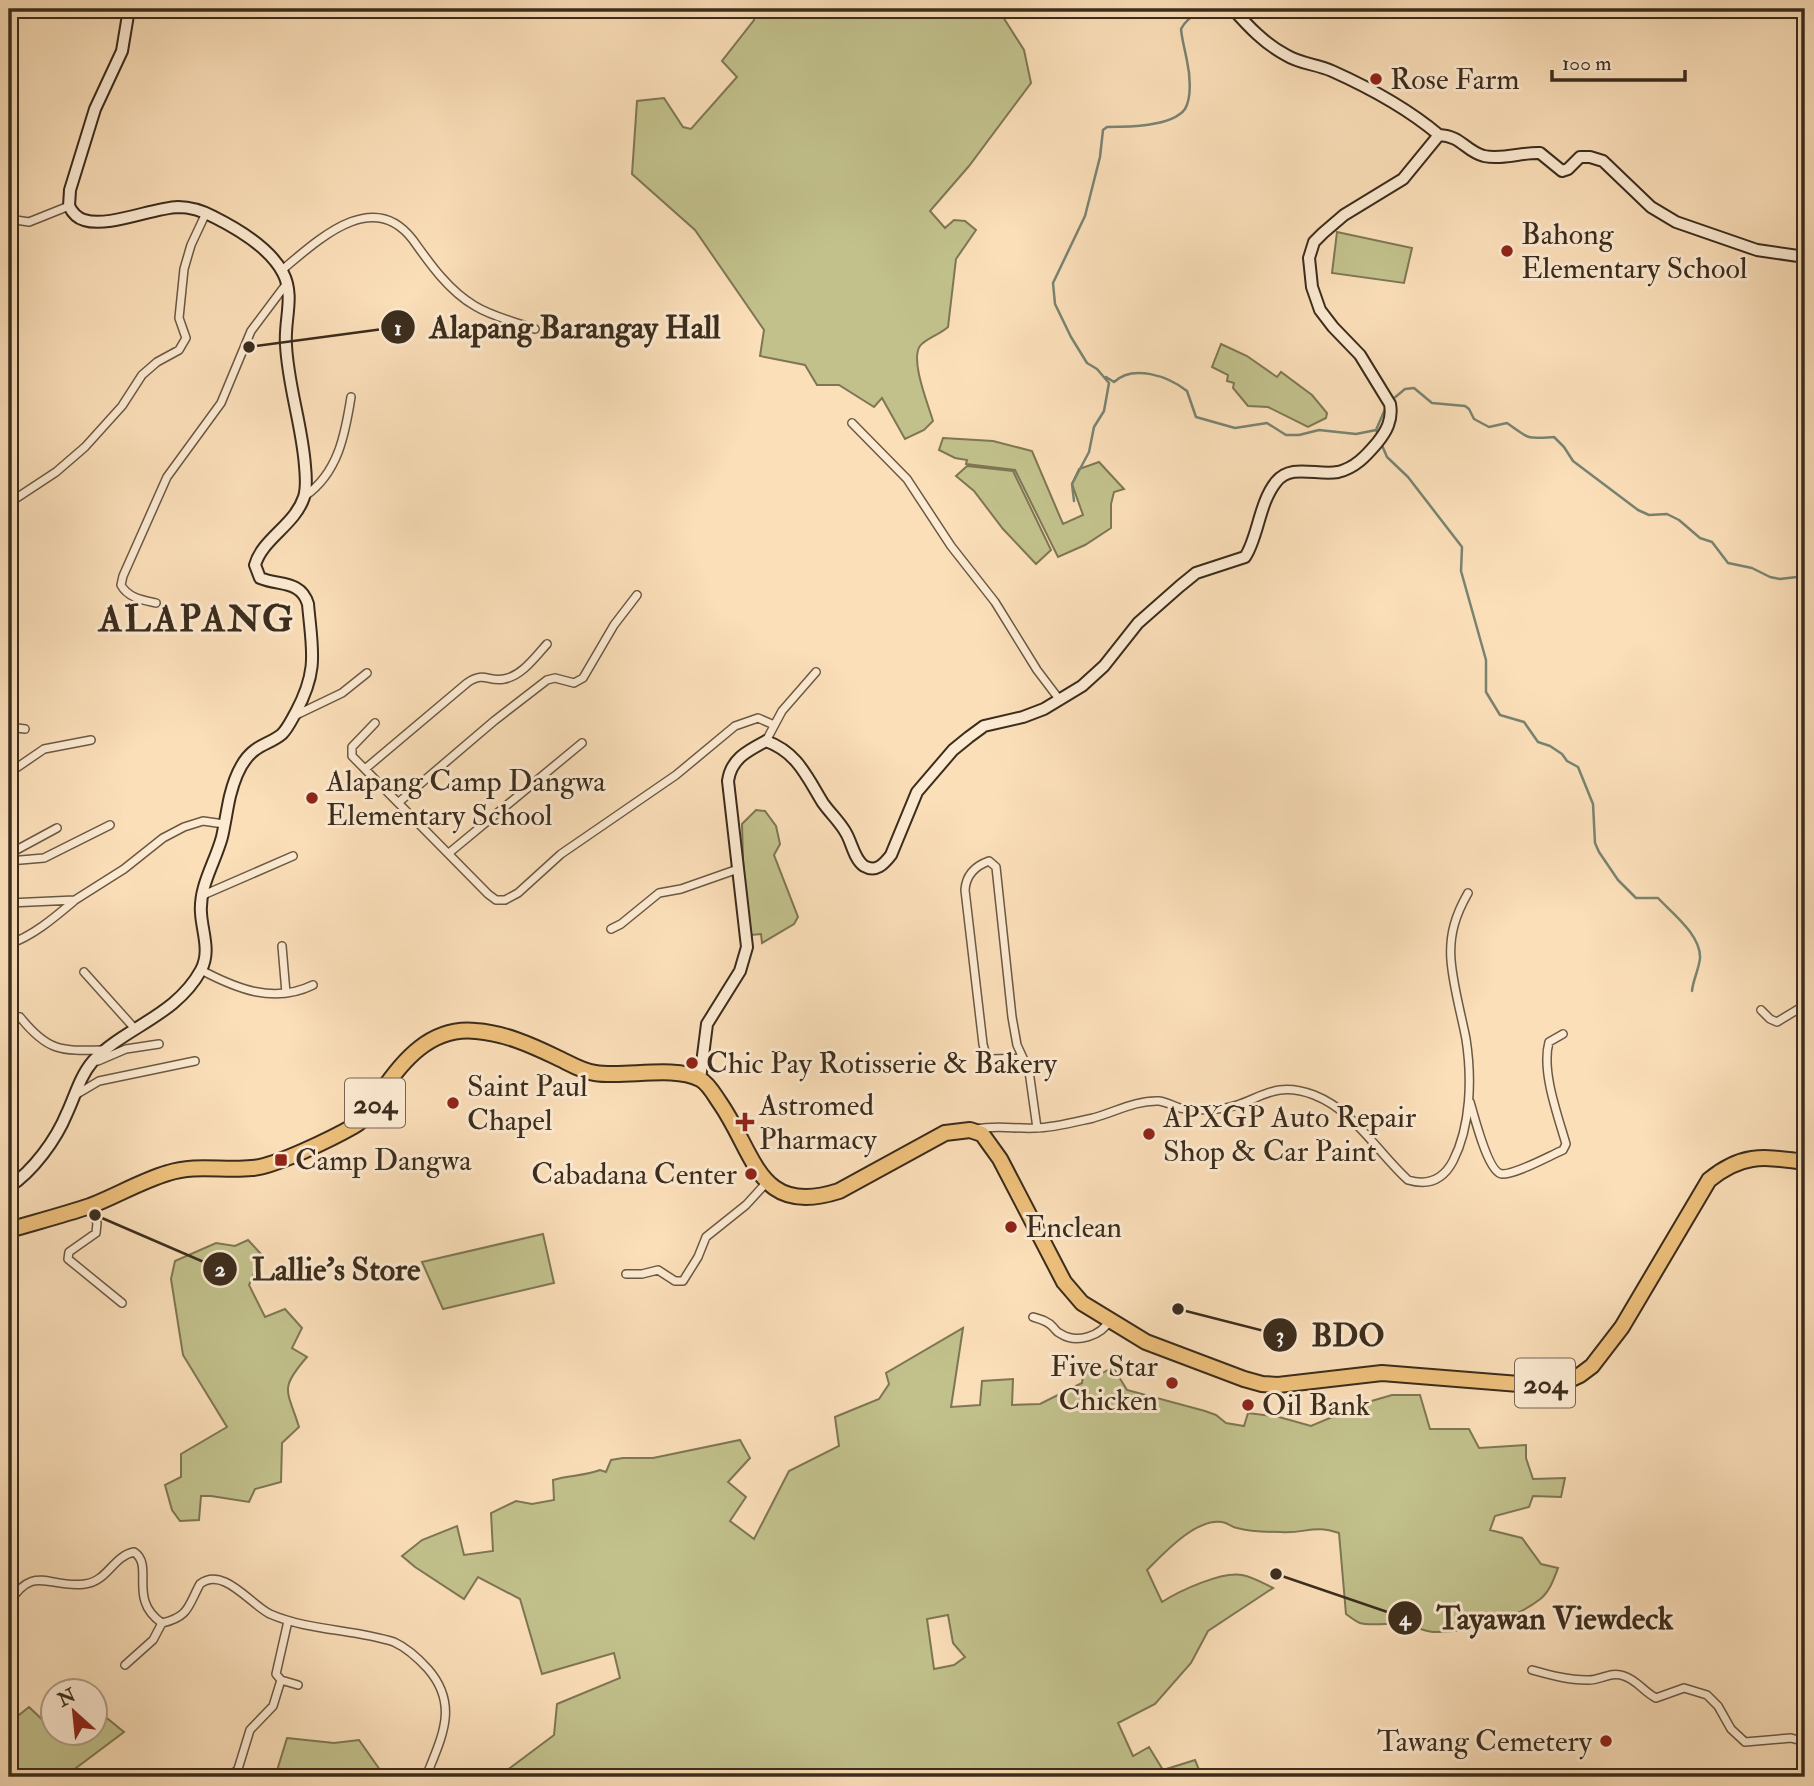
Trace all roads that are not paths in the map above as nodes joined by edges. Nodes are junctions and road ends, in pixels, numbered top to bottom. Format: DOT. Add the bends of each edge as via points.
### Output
graph roads {
  1 [pos="129,9"];
  2 [pos="1233,9"];
  3 [pos="1439,135"];
  4 [pos="69,206"];
  5 [pos="206,213"];
  6 [pos="9,219"];
  7 [pos="1805,257"];
  8 [pos="282,270"];
  9 [pos="287,283"];
  10 [pos="535,329"];
  11 [pos="351,397"];
  12 [pos="852,423"];
  13 [pos="304,496"];
  14 [pos="9,503"];
  15 [pos="637,595"];
  16 [pos="156,603"];
  17 [pos="547,643"];
  18 [pos="816,672"];
  19 [pos="367,673"];
  20 [pos="1059,699"];
  21 [pos="293,716"];
  22 [pos="375,723"];
  23 [pos="774,725"];
  24 [pos="9,727"];
  25 [pos="25,729"];
  26 [pos="91,740"];
  27 [pos="766,741"];
  28 [pos="582,743"];
  29 [pos="365,769"];
  30 [pos="9,773"];
  31 [pos="399,802"];
  32 [pos="224,824"];
  33 [pos="110,825"];
  34 [pos="57,828"];
  35 [pos="449,853"];
  36 [pos="9,854"];
  37 [pos="293,856"];
  38 [pos="9,861"];
  39 [pos="738,869"];
  40 [pos="1468,893"];
  41 [pos="201,897"];
  42 [pos="75,900"];
  43 [pos="9,903"];
  44 [pos="611,929"];
  45 [pos="9,944"];
  46 [pos="282,946"];
  47 [pos="201,970"];
  48 [pos="84,972"];
  49 [pos="313,985"];
  50 [pos="286,993"];
  51 [pos="1805,1005"];
  52 [pos="1760,1010"];
  53 [pos="20,1017"];
  54 [pos="136,1030"];
  55 [pos="1563,1034"];
  56 [pos="159,1044"];
  57 [pos="104,1050"];
  58 [pos="1022,1058"];
  59 [pos="195,1061"];
  60 [pos="90,1064"];
  61 [pos="700,1080"];
  62 [pos="74,1096"];
  63 [pos="1468,1098"];
  64 [pos="1474,1115"];
  65 [pos="1465,1127"];
  66 [pos="1037,1128"];
  67 [pos="970,1130"];
  68 [pos="1805,1162"];
  69 [pos="767,1182"];
  70 [pos="9,1187"];
  71 [pos="90,1206"];
  72 [pos="9,1230"];
  73 [pos="626,1274"];
  74 [pos="122,1303"];
  75 [pos="1033,1317"];
  76 [pos="1110,1320"];
  77 [pos="9,1603"];
  78 [pos="288,1621"];
  79 [pos="162,1623"];
  80 [pos="125,1665"];
  81 [pos="1532,1670"];
  82 [pos="281,1680"];
  83 [pos="298,1685"];
  84 [pos="1805,1742"];
  85 [pos="230,1777"];
  86 [pos="426,1777"];
  1 -- 4 [label="street" via="122,51 95,109"];
  2 -- 3 [label="street" via="1289,57 1330,70 1388,100"];
  3 -- 7 [label="street" via="1455,137 1478,153 1497,158 1540,153 1562,171 1580,157 1596,158 1651,207 1676,222 1757,250"];
  3 -- 20 [label="street" via="1403,179 1345,215 1310,249 1310,275 1320,310 1360,355 1388,401 1391,411 1385,433 1364,459 1351,467 1338,472 1293,471 1283,476 1258,519 1245,557 1196,573 1138,623 1093,678"];
  4 -- 5 [label="street" via="77,216 91,221 164,208"];
  4 -- 6 [label="street" via="29,222"];
  5 -- 8 [label="street" via="247,237"];
  5 -- 14 [label="street" via="184,269 179,318 186,338 183,346 142,375 122,406 85,447"];
  8 -- 9 [label="street"];
  8 -- 10 [label="street" via="352,221 370,217 389,220 403,229 439,275 474,306"];
  9 -- 13 [label="street" via="286,349 303,438"];
  9 -- 16 [label="street" via="251,331 221,403 167,477 123,576 125,591"];
  11 -- 13 [label="street" via="335,462 324,481"];
  12 -- 20 [label="street" via="906,479"];
  13 -- 21 [label="street" via="297,512 260,553 255,565 260,578 298,587 308,604 312,672"];
  15 -- 31 [label="street" via="583,678 574,683 552,677 547,680"];
  17 -- 29 [label="street" via="509,677 479,676 467,683"];
  18 -- 23 [label="street"];
  19 -- 21 [label="street" via="342,693"];
  20 -- 27 [label="street" via="1023,717 984,726 953,750 917,792 891,855 875,869 860,861 802,766"];
  21 -- 32 [label="street" via="280,736 252,752 241,766"];
  22 -- 29 [label="street" via="351,751"];
  23 -- 27 [label="street"];
  23 -- 35 [label="street" via="758,718 735,726 505,900 488,894"];
  24 -- 25 [label="street"];
  26 -- 30 [label="street" via="44,749"];
  27 -- 39 [label="street" via="737,759 730,770"];
  28 -- 35 [label="street"];
  29 -- 31 [label="street"];
  31 -- 35 [label="street"];
  32 -- 41 [label="street"];
  32 -- 42 [label="street" via="203,821 172,833"];
  33 -- 38 [label="street" via="44,858"];
  34 -- 36 [label="street"];
  37 -- 41 [label="street"];
  39 -- 44 [label="street" via="660,892"];
  39 -- 61 [label="street" via="747,947 740,971 707,1024"];
  40 -- 63 [label="street" via="1452,926 1451,960 1468,1054"];
  41 -- 47 [label="street" via="206,942"];
  42 -- 43 [label="street"];
  42 -- 45 [label="street"];
  46 -- 50 [label="street"];
  47 -- 50 [label="street" via="239,989"];
  47 -- 54 [label="street" via="176,1000"];
  48 -- 54 [label="street"];
  49 -- 50 [label="street"];
  51 -- 52 [label="street" via="1777,1022"];
  53 -- 57 [label="street" via="38,1039 52,1046"];
  54 -- 57 [label="street"];
  55 -- 64 [label="street" via="1549,1042 1547,1055 1565,1148 1501,1174 1493,1168"];
  56 -- 60 [label="street" via="126,1049"];
  57 -- 60 [label="street"];
  58 -- 58 [label="street" via="1012,1017 998,876 995,864 989,861 973,869 965,883 983,1044 991,1059"];
  58 -- 66 [label="street" via="1030,1071"];
  59 -- 62 [label="street" via="99,1081"];
  60 -- 62 [label="street"];
  61 -- 69 [label="highway" via="725,1111"];
  61 -- 71 [label="highway, 204" via="584,1071 494,1033 455,1031 411,1054 364,1119 344,1132 262,1167 169,1172"];
  62 -- 70 [label="street" via="54,1137 23,1177"];
  63 -- 64 [label="street"];
  63 -- 65 [label="street"];
  64 -- 65 [label="street"];
  65 -- 66 [label="street" via="1449,1168 1439,1178 1418,1183 1395,1168 1334,1105 1300,1091 1272,1090 1218,1109 1139,1102 1093,1118"];
  66 -- 67 [label="street"];
  67 -- 69 [label="highway" via="946,1133 822,1197 788,1195"];
  67 -- 76 [label="highway, 204" via="982,1134 1000,1159 1064,1282 1082,1303"];
  68 -- 76 [label="highway, 204" via="1744,1159 1709,1180 1622,1327 1592,1366 1565,1381 1519,1384 1382,1373 1262,1384 1146,1342"];
  69 -- 73 [label="street" via="706,1237 680,1282 658,1270"];
  71 -- 72 [label="highway, 204"];
  71 -- 74 [label="street" via="96,1233 69,1252 68,1259"];
  75 -- 76 [label="street" via="1076,1338 1099,1332"];
  77 -- 79 [label="street" via="28,1581 96,1581 126,1553 134,1552 142,1562 146,1609"];
  78 -- 79 [label="street" via="214,1578 200,1584 187,1612"];
  78 -- 82 [label="street" via="276,1671"];
  78 -- 86 [label="street" via="394,1642 436,1679 446,1717"];
  79 -- 80 [label="street" via="153,1640"];
  81 -- 84 [label="street" via="1590,1681 1618,1674 1656,1698 1690,1689 1713,1699 1745,1742 1791,1738"];
  82 -- 83 [label="street"];
  82 -- 85 [label="street" via="273,1706 250,1730"];
}
